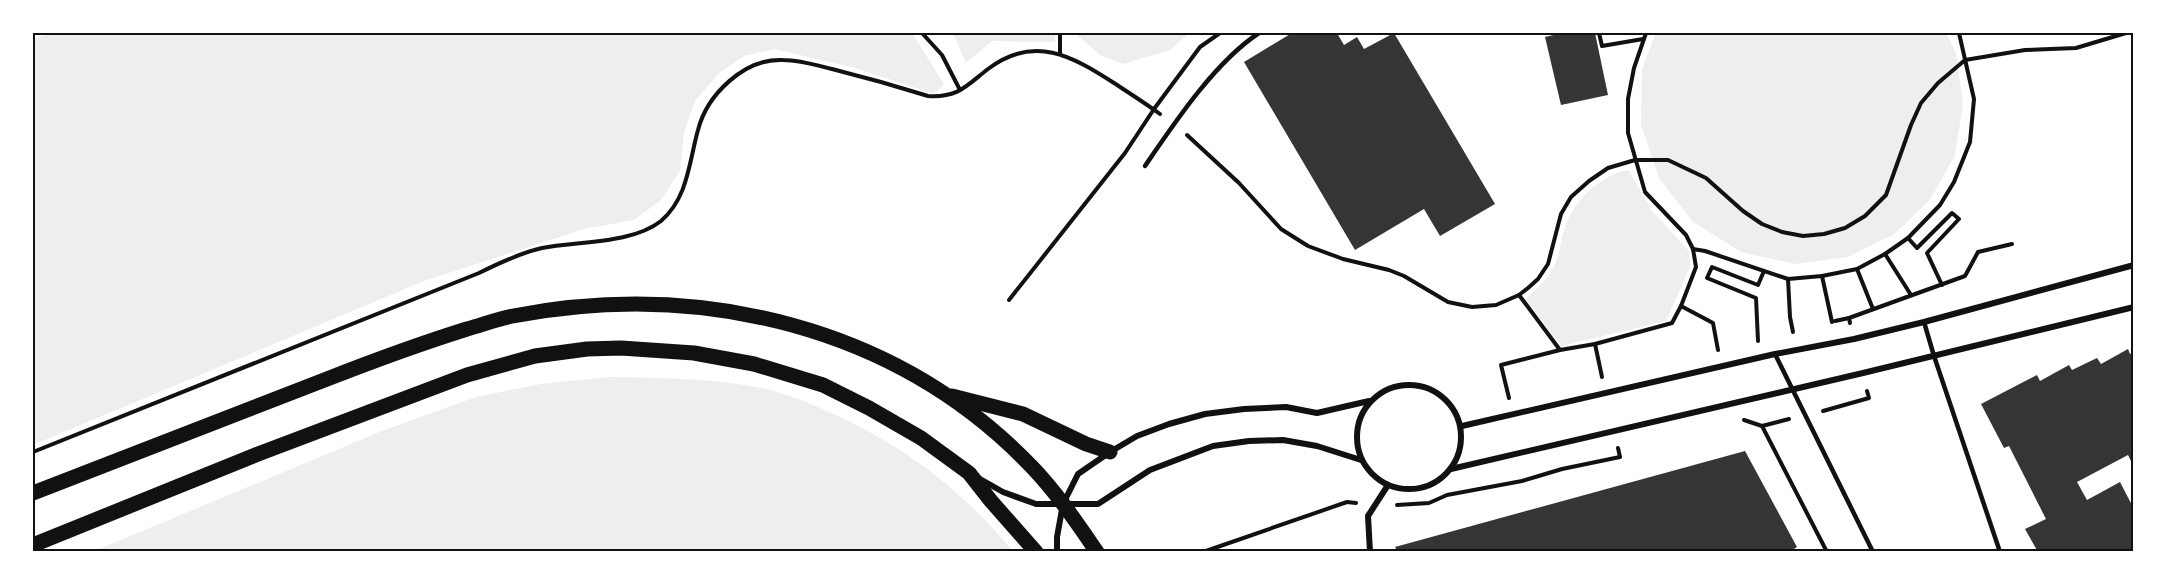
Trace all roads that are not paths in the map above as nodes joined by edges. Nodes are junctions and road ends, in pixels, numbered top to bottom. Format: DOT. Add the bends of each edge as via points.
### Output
graph roads {
  1 [pos="1259,33"];
  2 [pos="1145,166"];
  3 [pos="2134,265"];
  4 [pos="2134,307"];
  5 [pos="1924,322"];
  6 [pos="1775,354"];
  7 [pos="1934,356"];
  8 [pos="1793,388"];
  9 [pos="946,395"];
  10 [pos="1369,401"];
  11 [pos="1462,426"];
  12 [pos="1110,452"];
  13 [pos="1361,459"];
  14 [pos="1451,469"];
  15 [pos="969,473"];
  16 [pos="1388,485"];
  17 [pos="33,492"];
  18 [pos="1063,504"];
  19 [pos="33,545"];
  20 [pos="1036,552"];
  21 [pos="1057,552"];
  22 [pos="1097,552"];
  23 [pos="1370,552"];
  24 [pos="1873,552"];
  25 [pos="2000,552"];
  1 -- 2 [label="lane" via="1223,62"];
  3 -- 5 [label="street"];
  4 -- 7 [label="street"];
  5 -- 6 [label="street"];
  5 -- 7 [label="lane"];
  6 -- 8 [label="lane"];
  6 -- 11 [label="street"];
  7 -- 8 [label="street"];
  7 -- 25 [label="lane"];
  8 -- 14 [label="street"];
  8 -- 24 [label="lane"];
  9 -- 12 [label="main road" via="1023,414"];
  9 -- 17 [label="main road" via="908,371 861,349 776,319 723,309 635,303 577,305 509,316 418,344"];
  9 -- 18 [label="main road" via="1012,448"];
  10 -- 11 [label="street" via="1392,386 1420,385 1437,392 1456,411"];
  10 -- 12 [label="street" via="1317,413 1286,407 1205,414 1137,436"];
  10 -- 13 [label="street" via="1359,420 1356,439"];
  11 -- 14 [label="street" via="1460,450"];
  12 -- 18 [label="street" via="1078,474"];
  13 -- 16 [label="street" via="1373,475"];
  13 -- 18 [label="street" via="1283,440 1213,446 1150,470 1098,504"];
  14 -- 16 [label="street" via="1424,488 1406,490"];
  15 -- 18 [label="street" via="1036,504"];
  15 -- 19 [label="main road" via="921,438 823,385 754,364 694,353 588,350 536,356 467,375"];
  15 -- 20 [label="main road"];
  16 -- 23 [label="street" via="1368,516"];
  18 -- 21 [label="street"];
  18 -- 22 [label="main road"];
}
